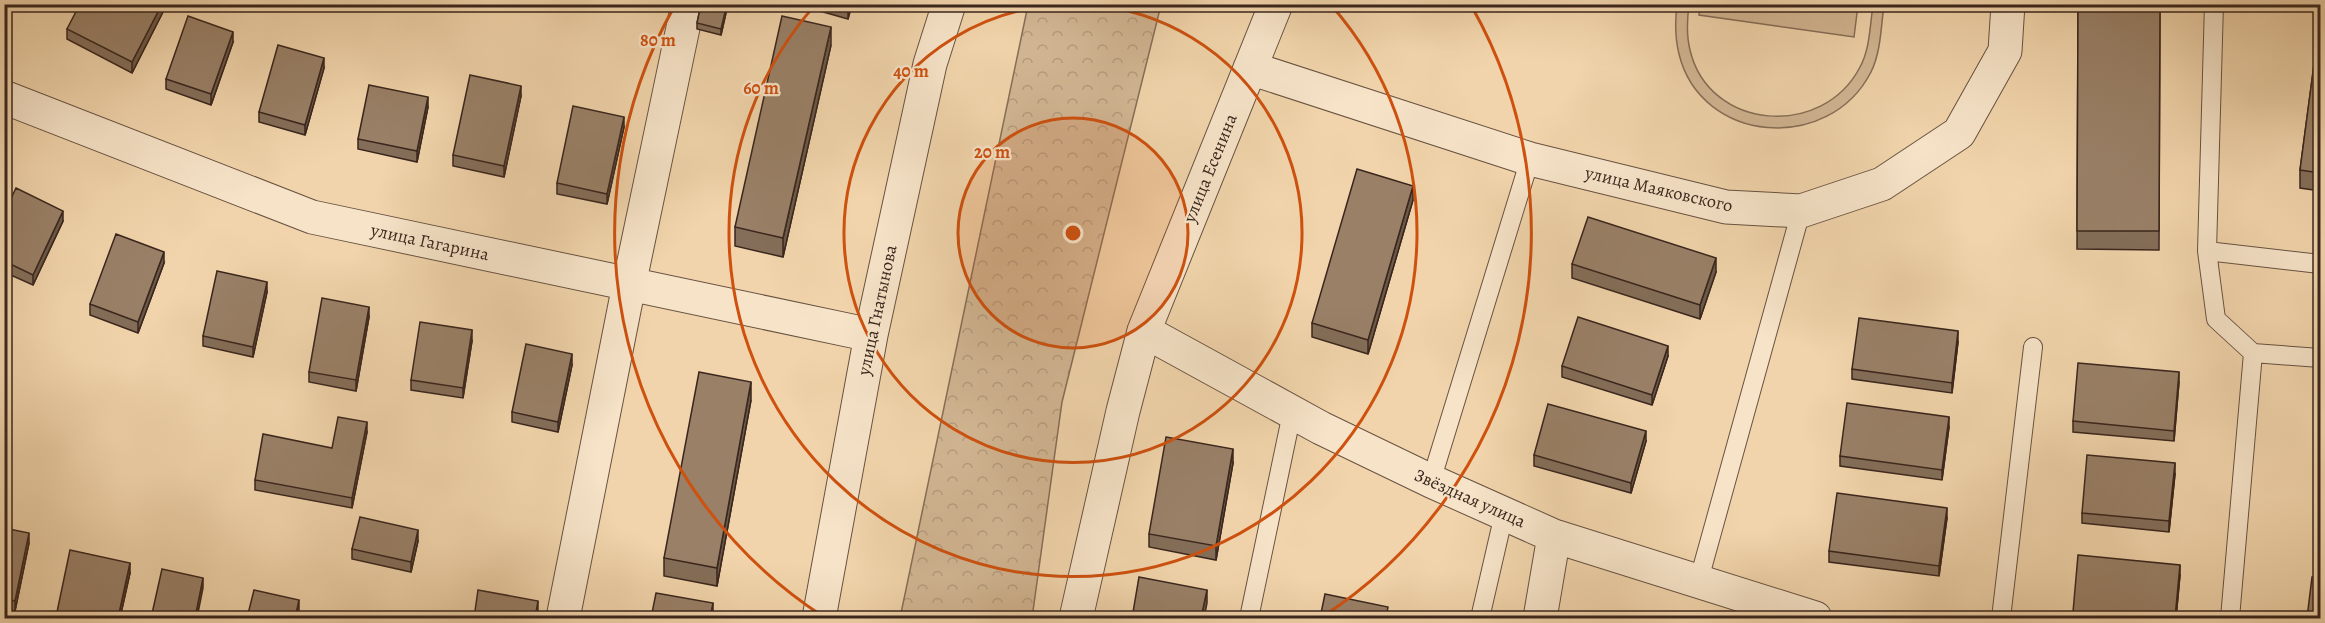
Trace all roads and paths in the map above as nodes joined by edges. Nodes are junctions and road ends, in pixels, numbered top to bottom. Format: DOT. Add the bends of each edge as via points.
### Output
graph roads {
  1 [pos="688,4"];
  2 [pos="949,4"];
  3 [pos="1276,4"];
  4 [pos="2008,4"];
  5 [pos="2214,4"];
  6 [pos="1250,68"];
  7 [pos="4,97"];
  8 [pos="1530,159"];
  9 [pos="1801,211"];
  10 [pos="2208,251"];
  11 [pos="2320,264"];
  12 [pos="629,285"];
  13 [pos="1144,331"];
  14 [pos="871,335"];
  15 [pos="2033,347"];
  16 [pos="2253,353"];
  17 [pos="2320,358"];
  18 [pos="1292,412"];
  19 [pos="1431,481"];
  20 [pos="1504,514"];
  21 [pos="1554,536"];
  22 [pos="1698,583"];
  23 [pos="563,618"];
  24 [pos="819,618"];
  25 [pos="1076,618"];
  26 [pos="1249,618"];
  27 [pos="1480,618"];
  28 [pos="1540,618"];
  29 [pos="1730,618"];
  30 [pos="1815,618"];
  31 [pos="2001,618"];
  32 [pos="2230,618"];
  1 -- 12 [label="street"];
  2 -- 14 [label="street, улица Гнатынова" via="930,64"];
  3 -- 6 [label="street, улица Есенина"];
  4 -- 9 [label="street, улица Маяковского" via="2005,51 1959,133 1882,184"];
  5 -- 10 [label="lane"];
  6 -- 8 [label="street, улица Маяковского"];
  6 -- 13 [label="street, улица Есенина"];
  7 -- 12 [label="street, улица Гагарина" via="312,217"];
  8 -- 9 [label="street, улица Маяковского" via="1726,207"];
  8 -- 19 [label="lane"];
  9 -- 22 [label="lane"];
  10 -- 11 [label="lane"];
  10 -- 16 [label="lane" via="2216,319"];
  12 -- 14 [label="street, улица Гагарина"];
  12 -- 23 [label="street"];
  13 -- 18 [label="street, Звёздная улица"];
  13 -- 25 [label="street, улица Есенина"];
  14 -- 24 [label="street, улица Гнатынова"];
  15 -- 31 [label="lane"];
  16 -- 17 [label="lane"];
  16 -- 32 [label="lane"];
  18 -- 19 [label="street, Звёздная улица"];
  18 -- 26 [label="lane"];
  19 -- 20 [label="street, Звёздная улица"];
  20 -- 21 [label="street, Звёздная улица"];
  20 -- 27 [label="lane"];
  21 -- 22 [label="street, Звёздная улица"];
  21 -- 28 [label="street"];
  22 -- 29 [label="street"];
  22 -- 30 [label="street, Звёздная улица"];
}
